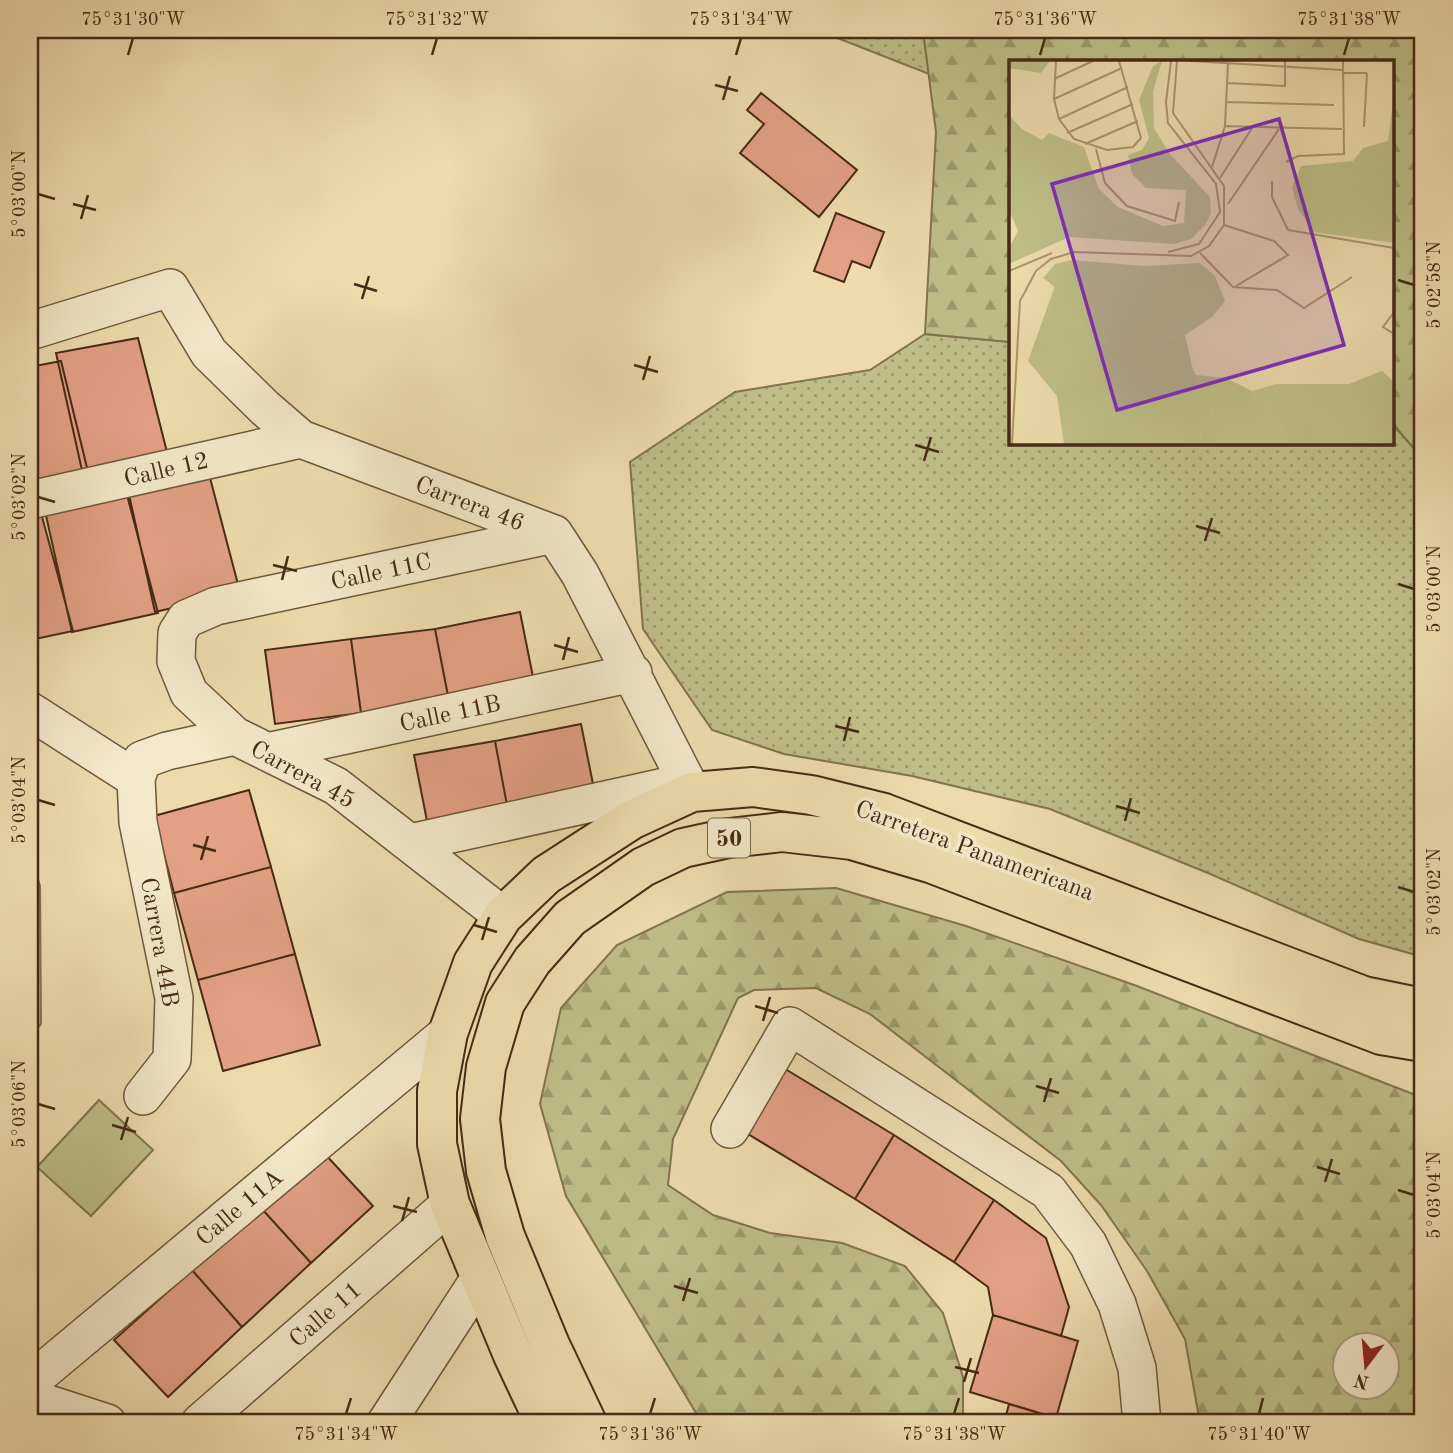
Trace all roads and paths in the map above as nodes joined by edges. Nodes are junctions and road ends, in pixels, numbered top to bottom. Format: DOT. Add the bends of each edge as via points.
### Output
graph roads {
  1 [pos="30,331"];
  2 [pos="301,439"];
  3 [pos="30,500"];
  4 [pos="554,534"];
  5 [pos="177,633"];
  6 [pos="633,673"];
  7 [pos="30,710"];
  8 [pos="235,736"];
  9 [pos="267,752"];
  10 [pos="136,779"];
  11 [pos="690,787"];
  12 [pos="410,843"];
  13 [pos="503,916"];
  14 [pos="1423,1008"];
  15 [pos="448,1032"];
  16 [pos="1423,1042"];
  17 [pos="143,1096"];
  18 [pos="730,1129"];
  19 [pos="450,1204"];
  20 [pos="480,1278"];
  21 [pos="30,1382"];
  22 [pos="30,1398"];
  23 [pos="107,1423"];
  24 [pos="200,1423"];
  25 [pos="387,1423"];
  26 [pos="545,1423"];
  27 [pos="587,1423"];
  28 [pos="1142,1423"];
  1 -- 2 [label="street, Carrera 46" via="170,288 209,353"];
  2 -- 3 [label="street, Calle 12"];
  2 -- 4 [label="street, Carrera 46"];
  4 -- 5 [label="street, Calle 11C" via="216,606 186,619"];
  4 -- 6 [label="street, Carrera 46"];
  5 -- 8 [label="street, Carrera 45" via="176,661 189,693"];
  6 -- 9 [label="street, Calle 11B"];
  6 -- 11 [label="street, Carrera 46"];
  7 -- 10 [label="street"];
  8 -- 9 [label="street, Carrera 45"];
  8 -- 10 [label="street" via="142,760"];
  9 -- 12 [label="street, Carrera 45" via="336,786"];
  10 -- 17 [label="street, Carrera 44B" via="138,822 174,998 172,1059"];
  11 -- 12 [label="street"];
  11 -- 13 [label="highway, Carretera Panamericana / 50" via="546,875"];
  11 -- 14 [label="highway, Carretera Panamericana / 50" via="753,787 884,813 1364,996"];
  12 -- 13 [label="street, Carrera 45"];
  13 -- 15 [label="highway, Carretera Panamericana / 50" via="473,963"];
  15 -- 19 [label="highway, Carretera Panamericana / 50" via="437,1091 438,1144"];
  15 -- 21 [label="street, Calle 11A"];
  16 -- 27 [label="highway, Carretera Panamericana / 50" via="1381,1035 930,863 852,840 782,832 683,848 643,867 570,918 532,961 505,1003 486,1067 480,1119 486,1171 505,1237"];
  18 -- 28 [label="street" via="790,1026 1048,1191 1088,1244 1117,1304 1137,1368"];
  19 -- 20 [label="highway, Carretera Panamericana / 50"];
  19 -- 24 [label="street, Calle 11"];
  20 -- 25 [label="street"];
  20 -- 26 [label="highway, Carretera Panamericana / 50"];
  22 -- 23 [label="street"];
}
